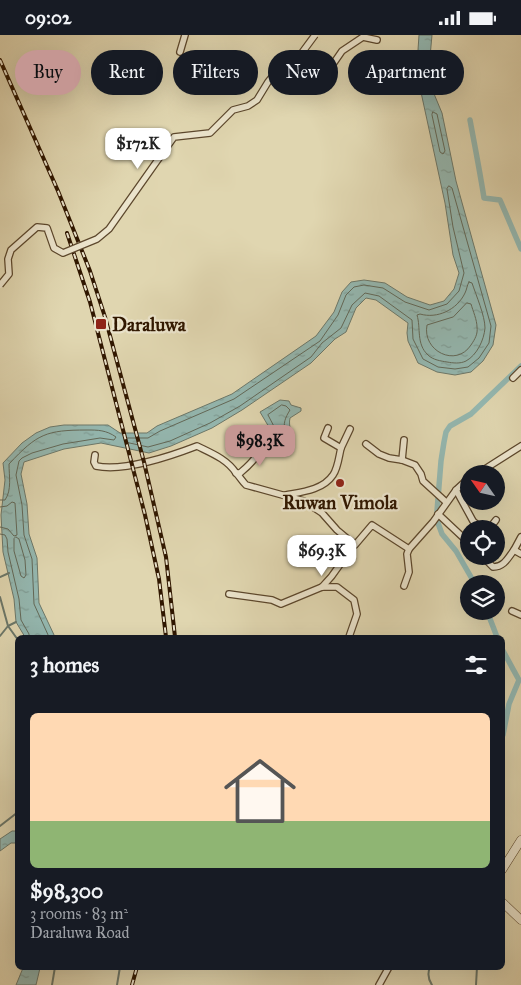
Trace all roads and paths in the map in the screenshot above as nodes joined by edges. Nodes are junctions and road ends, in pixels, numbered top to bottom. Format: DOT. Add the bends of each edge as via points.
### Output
graph roads {
  1 [pos="185,35"];
  2 [pos="315,35"];
  3 [pos="372,38"];
  4 [pos="181,50"];
  5 [pos="304,50"];
  6 [pos="338,57"];
  7 [pos="268,82"];
  8 [pos="0,285"];
  9 [pos="521,370"];
  10 [pos="513,378"];
  11 [pos="328,428"];
  12 [pos="350,429"];
  13 [pos="266,438"];
  14 [pos="404,440"];
  15 [pos="366,444"];
  16 [pos="521,446"];
  17 [pos="341,448"];
  18 [pos="95,455"];
  19 [pos="402,460"];
  20 [pos="491,465"];
  21 [pos="236,473"];
  22 [pos="460,486"];
  23 [pos="456,490"];
  24 [pos="284,496"];
  25 [pos="446,503"];
  26 [pos="438,514"];
  27 [pos="472,520"];
  28 [pos="460,535"];
  29 [pos="521,537"];
  30 [pos="350,541"];
  31 [pos="409,549"];
  32 [pos="514,550"];
  33 [pos="521,554"];
  34 [pos="505,563"];
  35 [pos="404,586"];
  36 [pos="322,587"];
  37 [pos="229,594"];
  38 [pos="512,611"];
  39 [pos="521,615"];
  40 [pos="350,635"];
  41 [pos="521,840"];
  42 [pos="505,865"];
  43 [pos="505,905"];
  44 [pos="521,920"];
  45 [pos="387,970"];
  46 [pos="379,985"];
  1 -- 4 [label="street"];
  2 -- 5 [label="street, bridge"];
  3 -- 6 [label="street" via="363,37"];
  7 -- 8 [label="street, bridge" via="257,100 233,110 210,133 174,137 109,229 97,239 63,253 54,248 47,228 37,227 10,250 8,274"];
  9 -- 10 [label="street"];
  11 -- 17 [label="street" via="324,438"];
  12 -- 17 [label="street"];
  13 -- 21 [label="street" via="264,447 247,467"];
  14 -- 19 [label="street"];
  15 -- 19 [label="street" via="379,454"];
  16 -- 20 [label="street"];
  17 -- 24 [label="street" via="334,474 325,483"];
  18 -- 21 [label="street" via="96,466 125,467 197,446 222,459"];
  19 -- 25 [label="street" via="415,465 423,481"];
  21 -- 24 [label="street" via="246,485"];
  22 -- 23 [label="street"];
  23 -- 25 [label="street"];
  23 -- 27 [label="street"];
  24 -- 30 [label="street" via="304,501 322,513"];
  25 -- 26 [label="street"];
  26 -- 28 [label="street"];
  26 -- 31 [label="street"];
  29 -- 32 [label="street"];
  30 -- 31 [label="street" via="355,545 372,525"];
  30 -- 36 [label="street" via="347,553"];
  31 -- 35 [label="street" via="409,572"];
  32 -- 33 [label="street"];
  32 -- 34 [label="street"];
  36 -- 37 [label="street" via="281,604 264,598"];
  36 -- 40 [label="street" via="337,587 354,599 357,614"];
  38 -- 39 [label="street"];
  41 -- 42 [label="street"];
  43 -- 44 [label="street"];
  45 -- 46 [label="street"];
}
